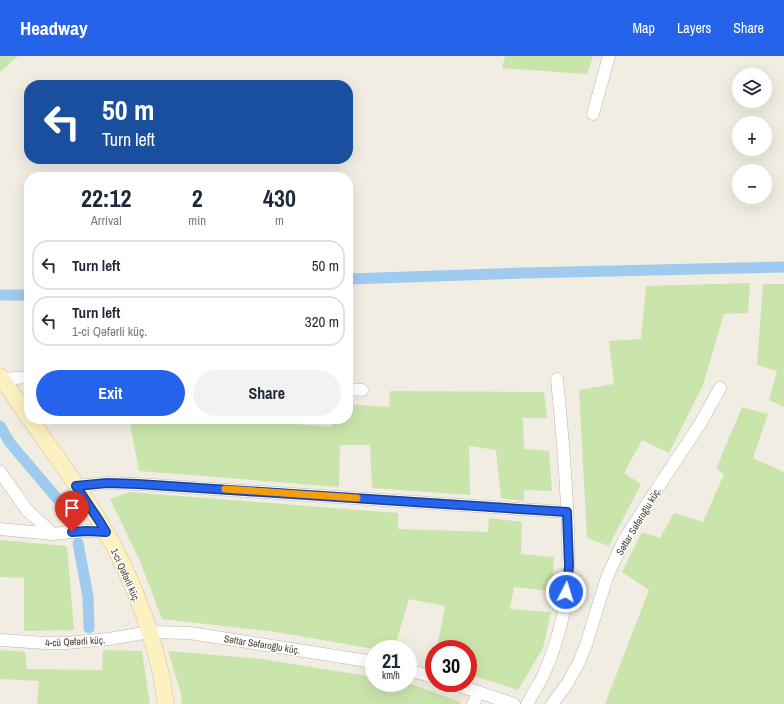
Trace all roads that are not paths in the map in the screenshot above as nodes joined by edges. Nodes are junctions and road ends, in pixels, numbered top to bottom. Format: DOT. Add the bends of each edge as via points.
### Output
graph roads {
  1 [pos="609,56"];
  2 [pos="593,114"];
  3 [pos="24,377"];
  4 [pos="1,378"];
  5 [pos="557,379"];
  6 [pos="720,388"];
  7 [pos="353,389"];
  8 [pos="362,390"];
  9 [pos="24,411"];
  10 [pos="33,424"];
  11 [pos="0,472"];
  12 [pos="76,486"];
  13 [pos="567,512"];
  14 [pos="0,529"];
  15 [pos="106,532"];
  16 [pos="53,534"];
  17 [pos="149,632"];
  18 [pos="0,640"];
  19 [pos="365,661"];
  20 [pos="478,692"];
  21 [pos="166,704"];
  22 [pos="473,704"];
  23 [pos="514,704"];
  24 [pos="526,704"];
  25 [pos="552,704"];
  1 -- 2 [label="street"];
  3 -- 4 [label="street"];
  4 -- 9 [label="street, 1-ci Qəfərli küç."];
  5 -- 13 [label="street"];
  6 -- 25 [label="street, Səttar Səfəroğlu küç." via="700,424 624,540 607,577 579,662"];
  7 -- 8 [label="street"];
  10 -- 12 [label="street, 1-ci Qəfərli küç."];
  11 -- 16 [label="street" via="27,510"];
  12 -- 13 [label="street" via="138,484"];
  12 -- 15 [label="street, 1-ci Qəfərli küç."];
  13 -- 24 [label="street" via="569,566 566,604 550,659"];
  14 -- 16 [label="street"];
  15 -- 16 [label="street"];
  15 -- 17 [label="street, 1-ci Qəfərli küç." via="138,600"];
  17 -- 18 [label="street, 4-cü Qəfərli küç." via="66,643"];
  17 -- 19 [label="street, Səttar Səfəroğlu küç." via="190,633"];
  17 -- 21 [label="street, 1-ci Qəfərli küç." via="161,674"];
  20 -- 22 [label="street"];
  20 -- 23 [label="street"];
}
